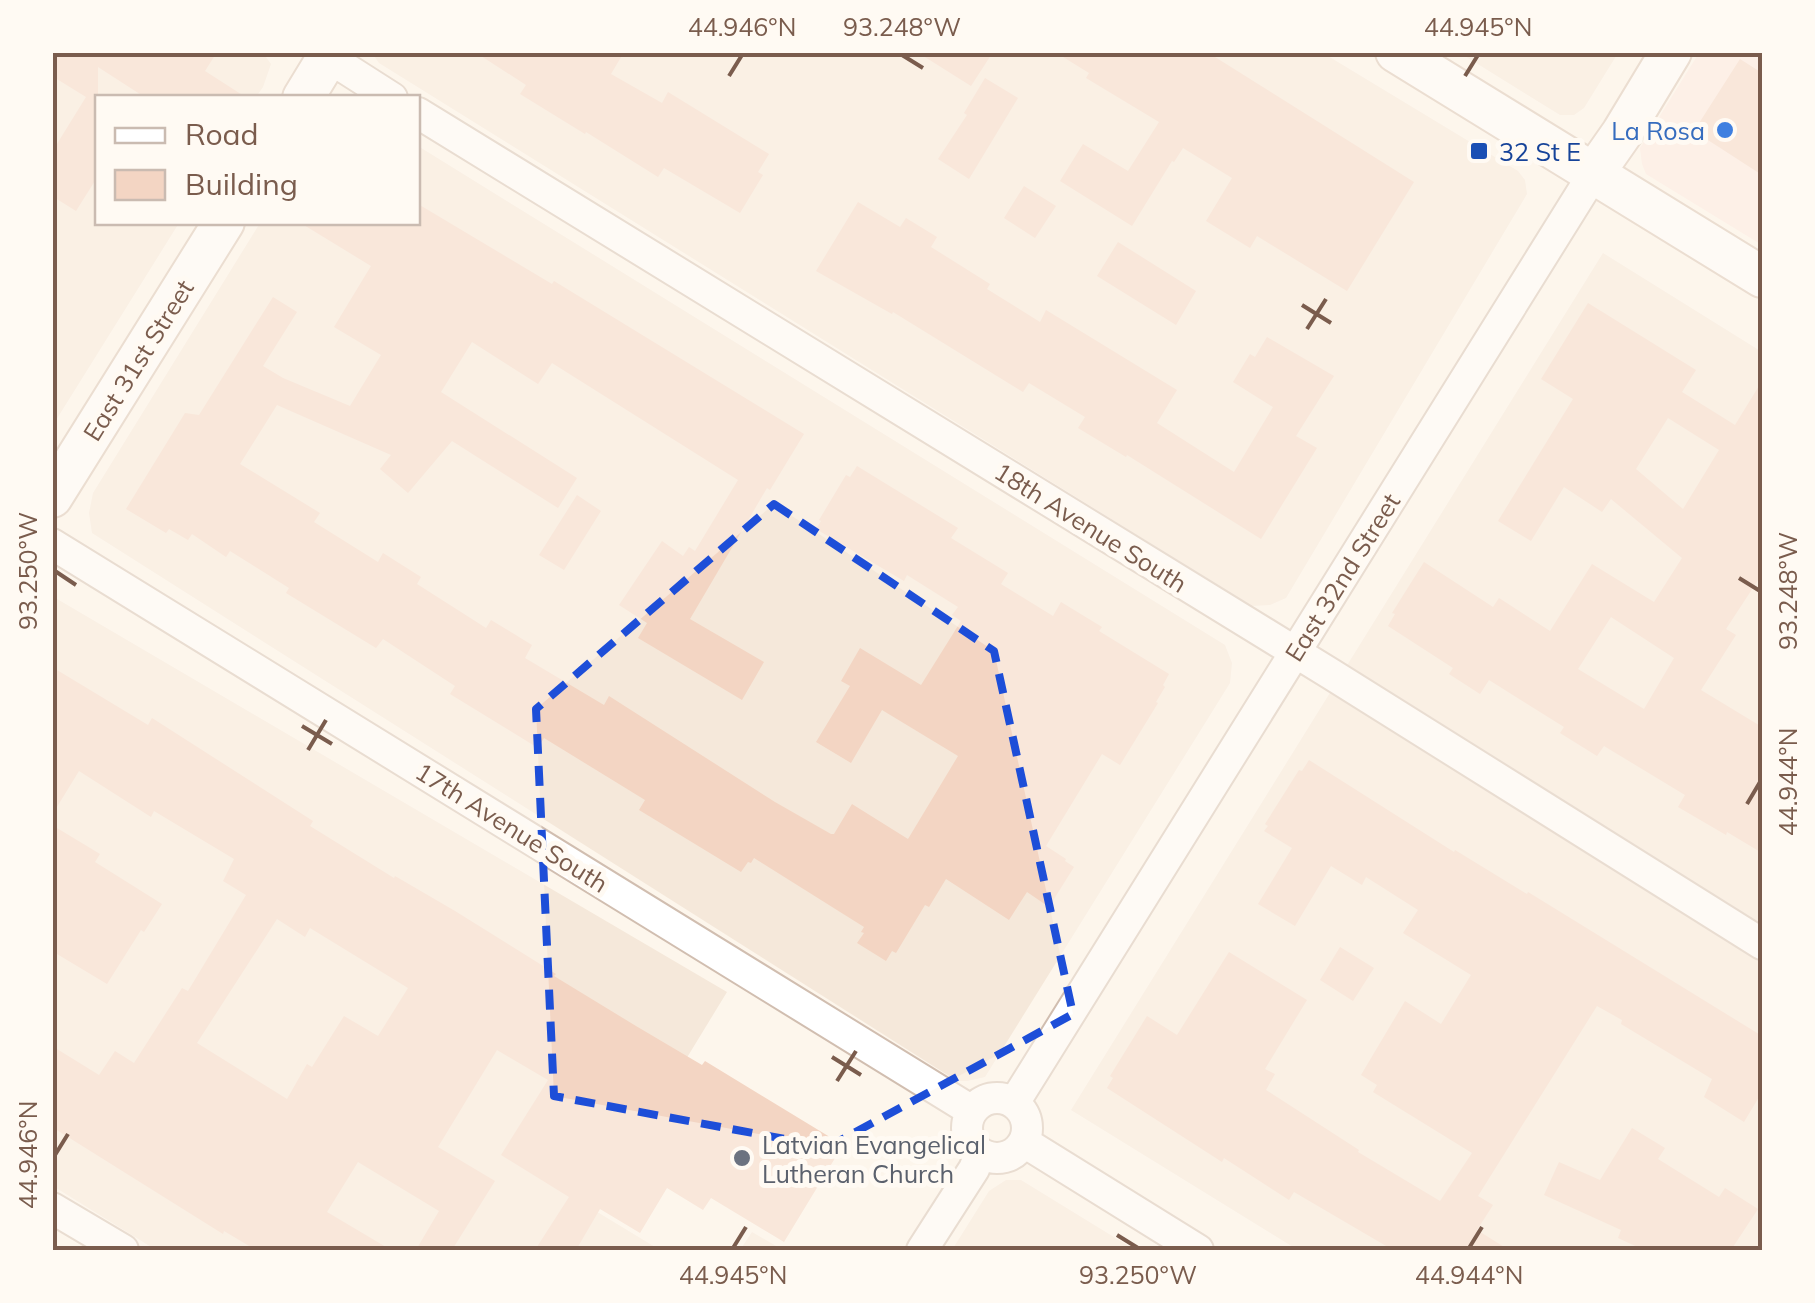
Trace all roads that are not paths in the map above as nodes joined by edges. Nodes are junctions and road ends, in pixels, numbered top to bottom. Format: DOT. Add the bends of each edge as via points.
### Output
graph roads {
  1 [pos="1396,52"];
  2 [pos="1671,52"];
  3 [pos="326,54"];
  4 [pos="305,95"];
  5 [pos="388,95"];
  6 [pos="420,114"];
  7 [pos="1594,173"];
  8 [pos="222,225"];
  9 [pos="1762,277"];
  10 [pos="52,497"];
  11 [pos="52,544"];
  12 [pos="1295,652"];
  13 [pos="1762,944"];
  14 [pos="1014,1102"];
  15 [pos="972,1111"];
  16 [pos="1024,1142"];
  17 [pos="980,1154"];
  18 [pos="52,1208"];
  19 [pos="123,1250"];
  20 [pos="922,1250"];
  21 [pos="1198,1250"];
  1 -- 7 [label="street"];
  2 -- 7 [label="street, East 32nd Street"];
  3 -- 4 [label="street"];
  3 -- 5 [label="street"];
  6 -- 12 [label="street, 18th Avenue South"];
  7 -- 9 [label="street"];
  7 -- 12 [label="street, East 32nd Street"];
  8 -- 10 [label="street, East 31st Street"];
  11 -- 15 [label="street, 17th Avenue South"];
  12 -- 13 [label="street, 18th Avenue South"];
  12 -- 14 [label="street, East 32nd Street"];
  14 -- 15 [label="street" via="991,1098"];
  14 -- 16 [label="street" via="1028,1127"];
  15 -- 17 [label="street" via="968,1140"];
  16 -- 17 [label="street" via="1006,1158"];
  16 -- 21 [label="street"];
  17 -- 20 [label="street"];
  18 -- 19 [label="street"];
}
